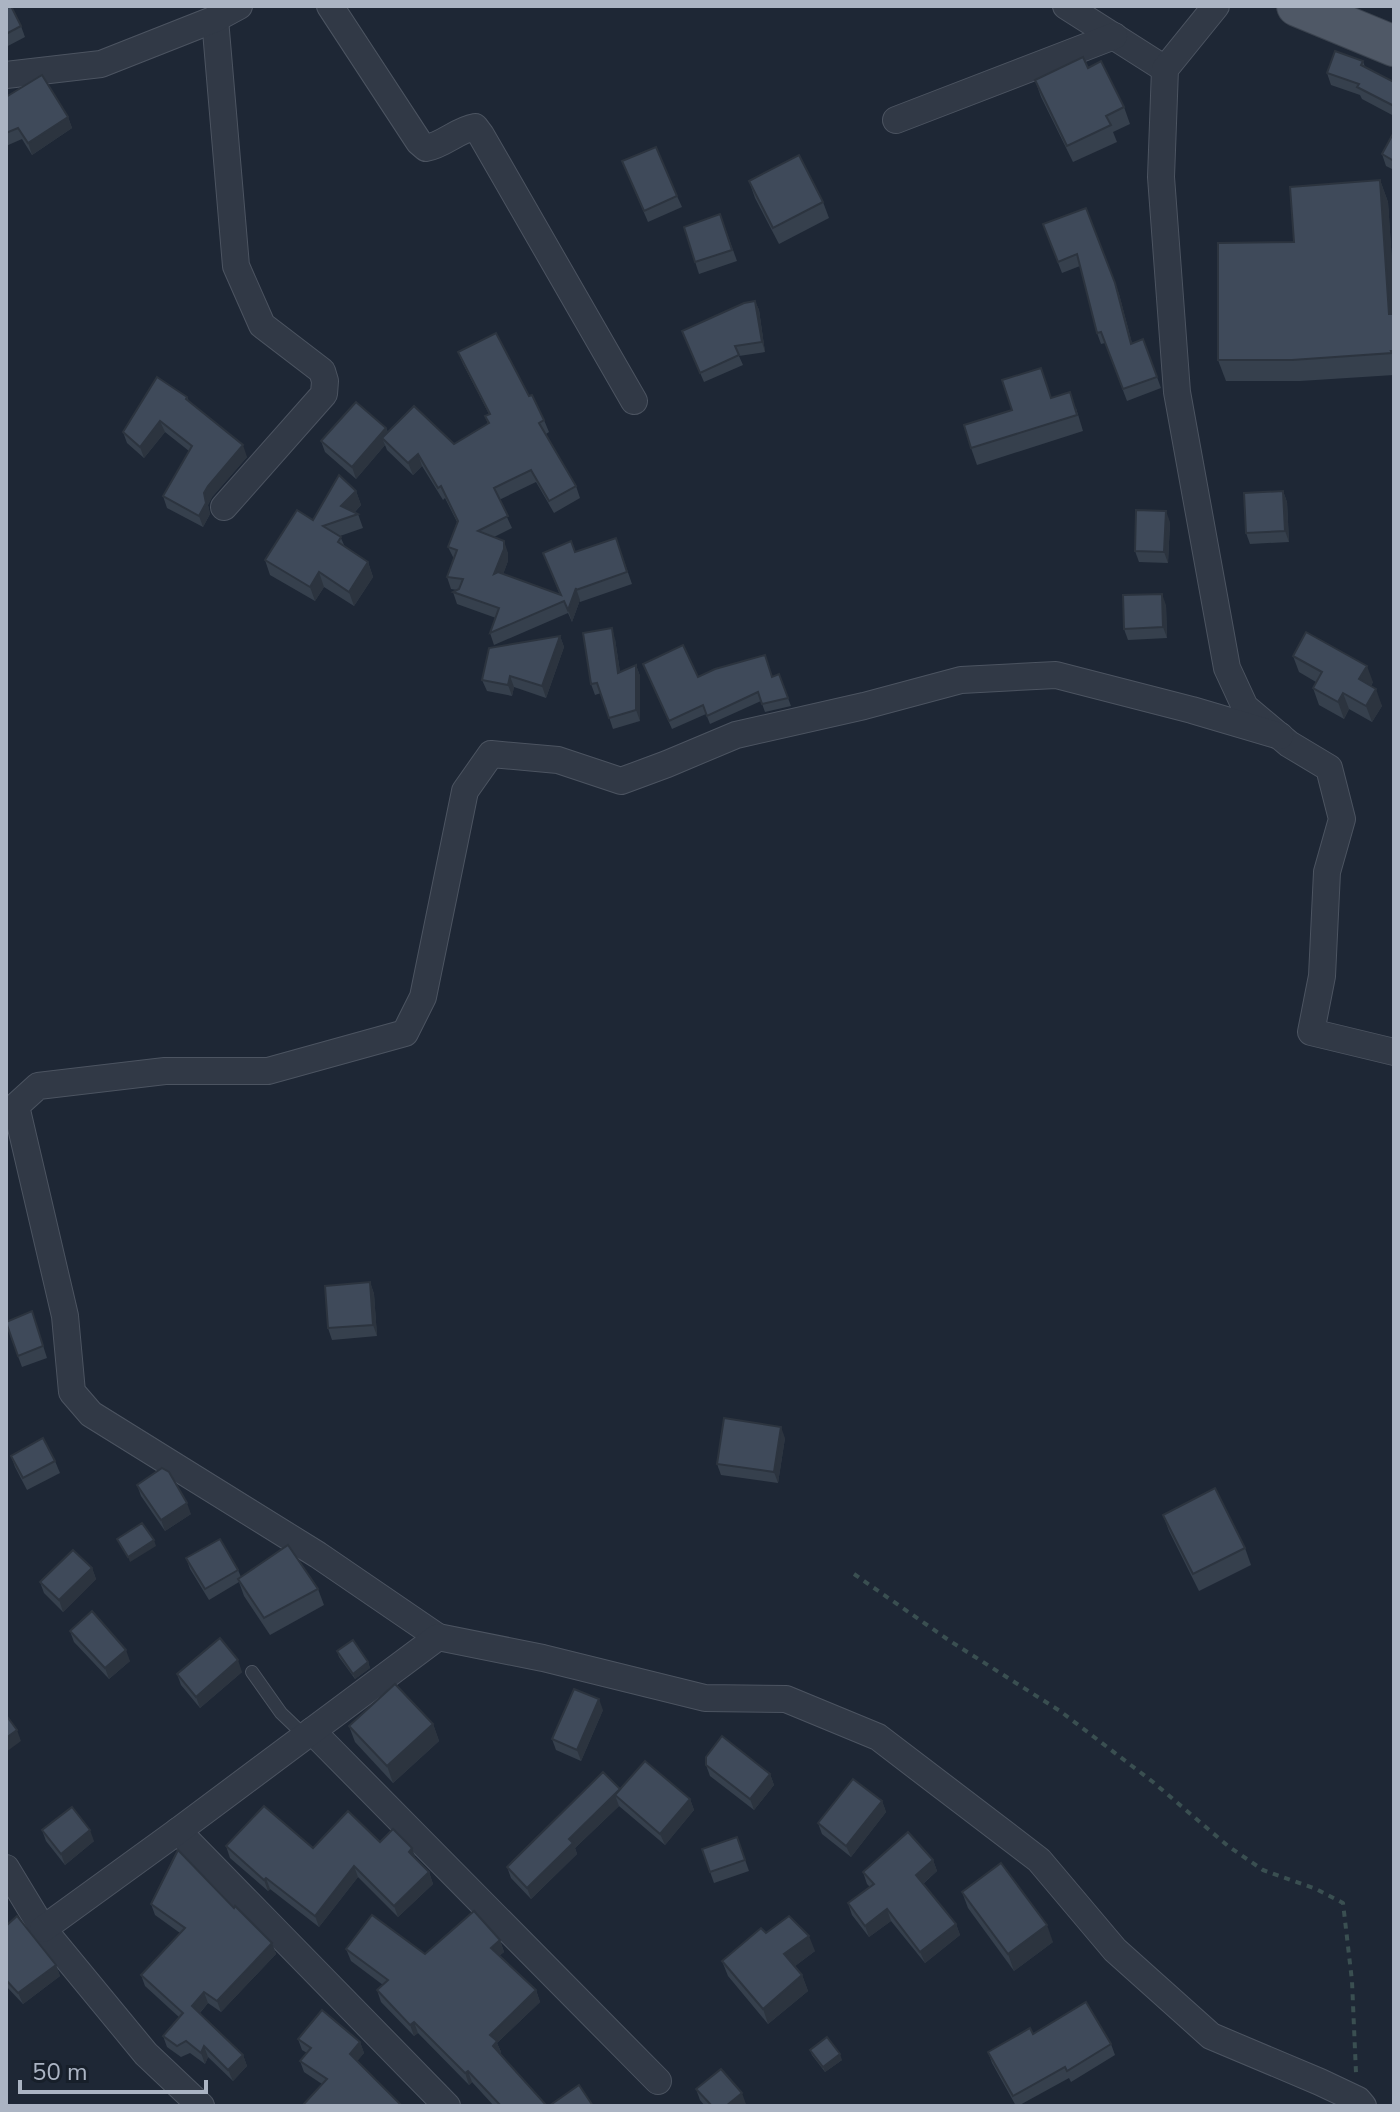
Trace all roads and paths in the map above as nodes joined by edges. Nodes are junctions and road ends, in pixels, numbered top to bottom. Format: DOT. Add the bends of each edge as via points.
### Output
graph roads {
  1 [pos="239,6"];
  2 [pos="330,6"];
  3 [pos="1066,6"];
  4 [pos="1216,6"];
  5 [pos="1297,6"];
  6 [pos="215,19"];
  7 [pos="1114,36"];
  8 [pos="1394,46"];
  9 [pos="1165,69"];
  10 [pos="6,75"];
  11 [pos="896,120"];
  12 [pos="634,401"];
  13 [pos="224,507"];
  14 [pos="1280,736"];
  15 [pos="1394,1052"];
  16 [pos="854,1574"];
  17 [pos="438,1637"];
  18 [pos="252,1672"];
  19 [pos="309,1734"];
  20 [pos="178,1831"];
  21 [pos="6,1868"];
  22 [pos="43,1929"];
  23 [pos="658,2081"];
  24 [pos="1360,2103"];
  25 [pos="201,2106"];
  26 [pos="447,2106"];
  1 -- 6 [label="street"];
  2 -- 12 [label="street" via="426,148 475,127"];
  3 -- 7 [label="street"];
  4 -- 9 [label="street"];
  5 -- 8 [label="main road"];
  6 -- 10 [label="street" via="101,64"];
  6 -- 13 [label="street" via="236,266 262,325 322,371 325,381 324,394"];
  7 -- 9 [label="street"];
  7 -- 11 [label="street"];
  9 -- 14 [label="street" via="1161,177 1177,392 1227,668 1245,707"];
  14 -- 15 [label="street" via="1329,768 1342,819 1327,872 1322,976 1311,1032"];
  14 -- 17 [label="street" via="1056,675 961,680 736,735 621,781 558,760 491,754 465,791 423,997 405,1033 268,1071 165,1071 38,1086 16,1106 65,1316 72,1392 91,1414 318,1555"];
  16 -- 24 [label="path" via="1060,1711 1263,1870 1343,1903"];
  17 -- 19 [label="street"];
  17 -- 24 [label="street" via="705,1698 786,1699 878,1737 1039,1860 1115,1950 1211,2036"];
  18 -- 19 [label="lane" via="281,1713"];
  19 -- 20 [label="street"];
  19 -- 23 [label="street"];
  20 -- 22 [label="street"];
  20 -- 26 [label="street"];
  21 -- 22 [label="street"];
  22 -- 25 [label="street" via="146,2054"];
}
